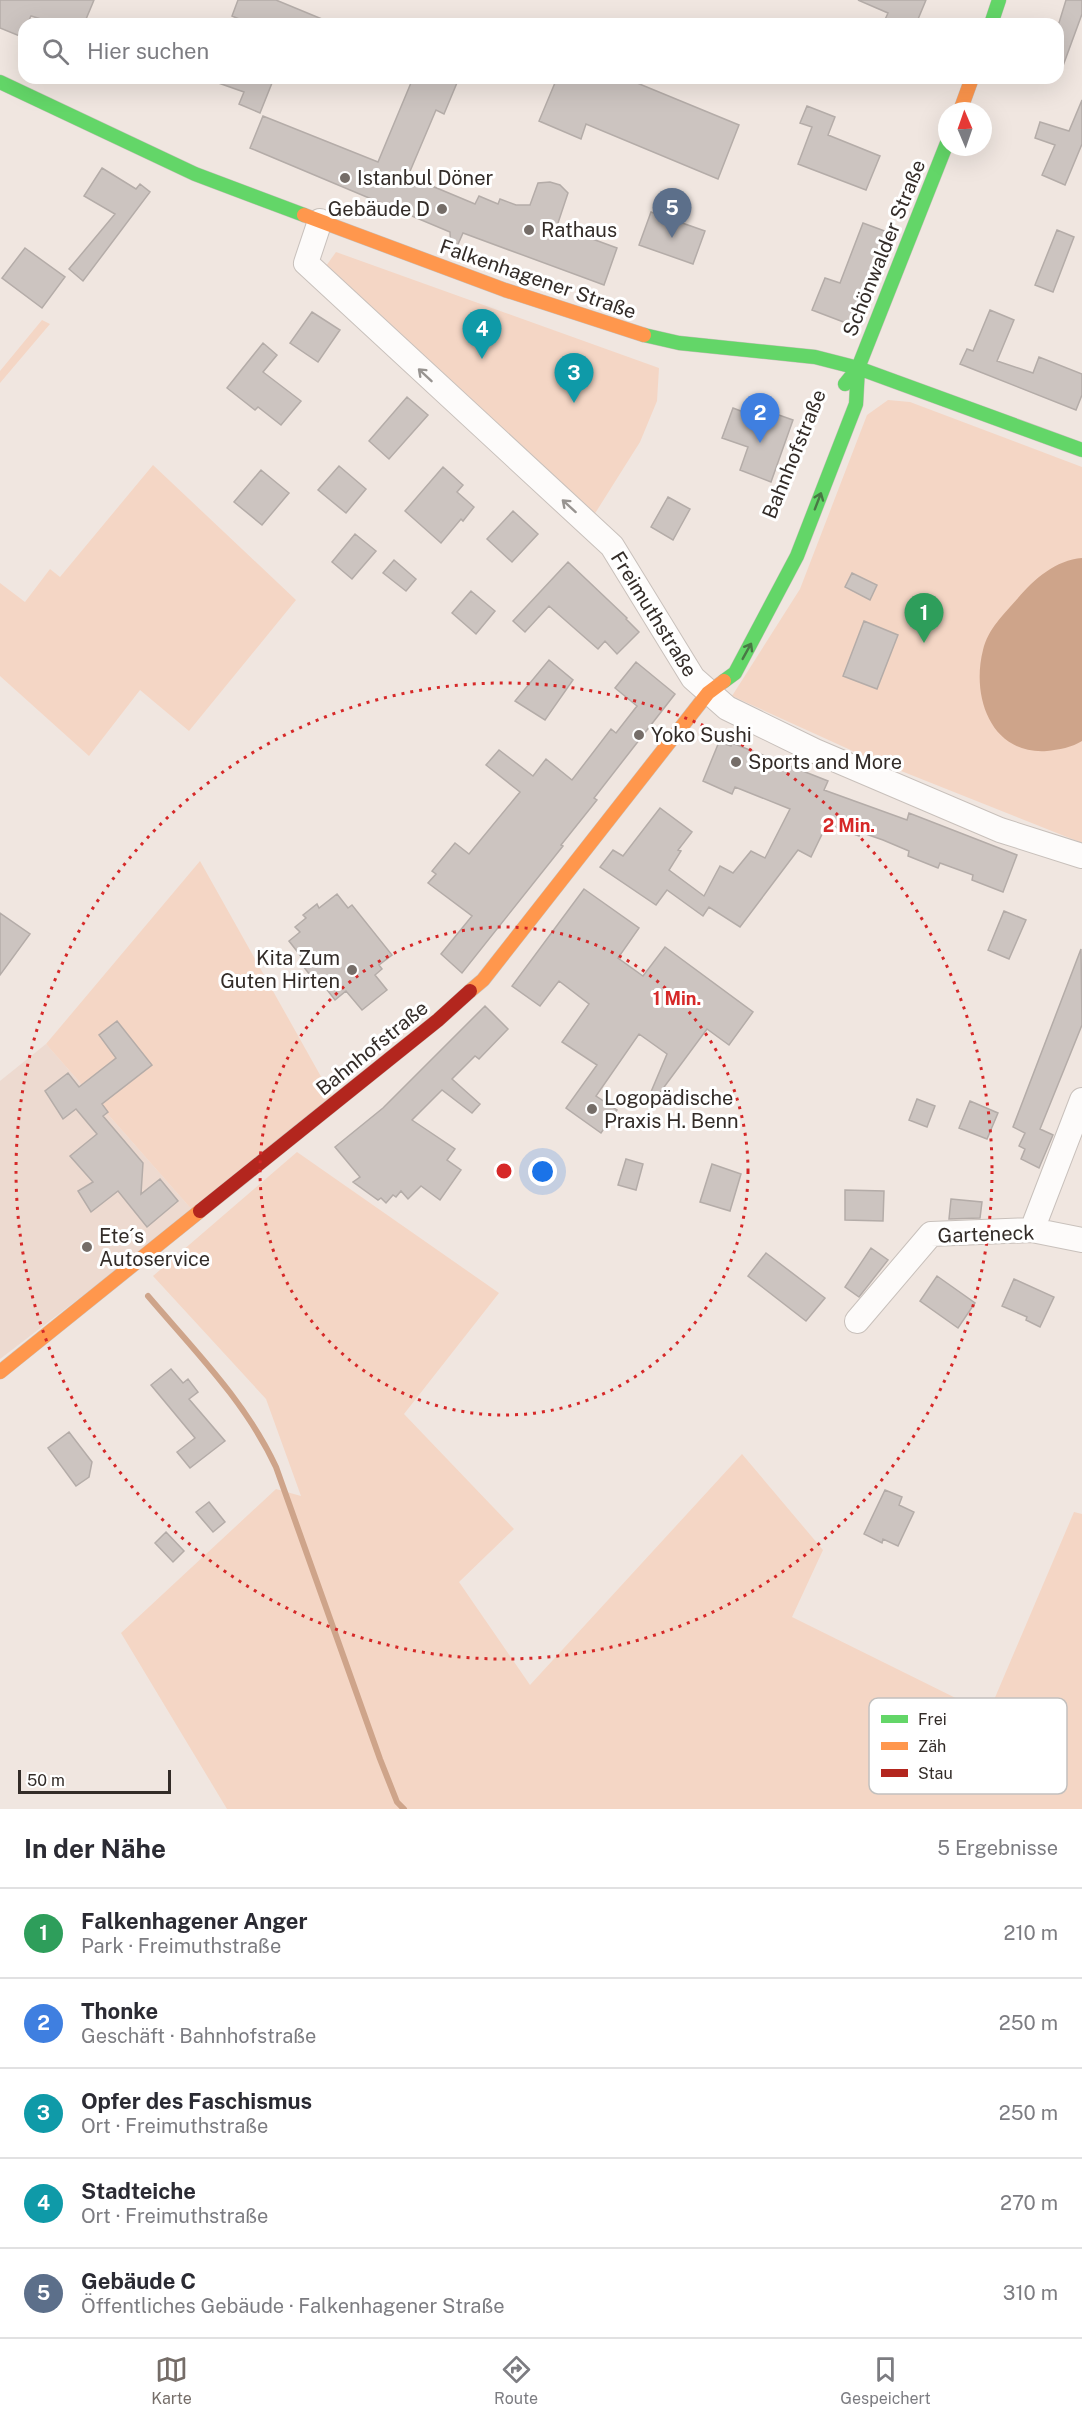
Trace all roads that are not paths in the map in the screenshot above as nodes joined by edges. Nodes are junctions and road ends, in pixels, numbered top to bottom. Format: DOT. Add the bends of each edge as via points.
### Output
graph roads {
  1 [pos="999,0"];
  2 [pos="994,18"];
  3 [pos="0,82"];
  4 [pos="970,84"];
  5 [pos="963,102"];
  6 [pos="942,156"];
  7 [pos="320,221"];
  8 [pos="858,368"];
  9 [pos="834,398"];
  10 [pos="1082,450"];
  11 [pos="711,683"];
  12 [pos="1082,856"];
  13 [pos="1082,1100"];
  14 [pos="1032,1230"];
  15 [pos="1082,1240"];
  16 [pos="857,1321"];
  17 [pos="0,1372"];
  1 -- 2 [label="main road"];
  3 -- 7 [label="main road, Falkenhagener Straße" via="195,174"];
  4 -- 5 [label="main road"];
  6 -- 8 [label="main road, Schönwalder Straße"];
  7 -- 8 [label="main road, Falkenhagener Straße" via="626,331 679,343 815,357"];
  11 -- 7 [label="street, Freimuthstraße, one-way" via="693,678 612,546 306,263"];
  8 -- 9 [label="main road, Bahnhofstraße"];
  8 -- 10 [label="main road, Falkenhagener Straße"];
  11 -- 8 [label="main road, Bahnhofstraße, one-way" via="735,673 797,556 856,404"];
  11 -- 12 [label="street, Freimuthstraße" via="727,708 815,751 1000,830"];
  11 -- 17 [label="main road, Bahnhofstraße" via="483,980 429,1028"];
  13 -- 14 [label="street"];
  14 -- 15 [label="street, Garteneck"];
  14 -- 16 [label="street, Garteneck" via="931,1234"];
}
